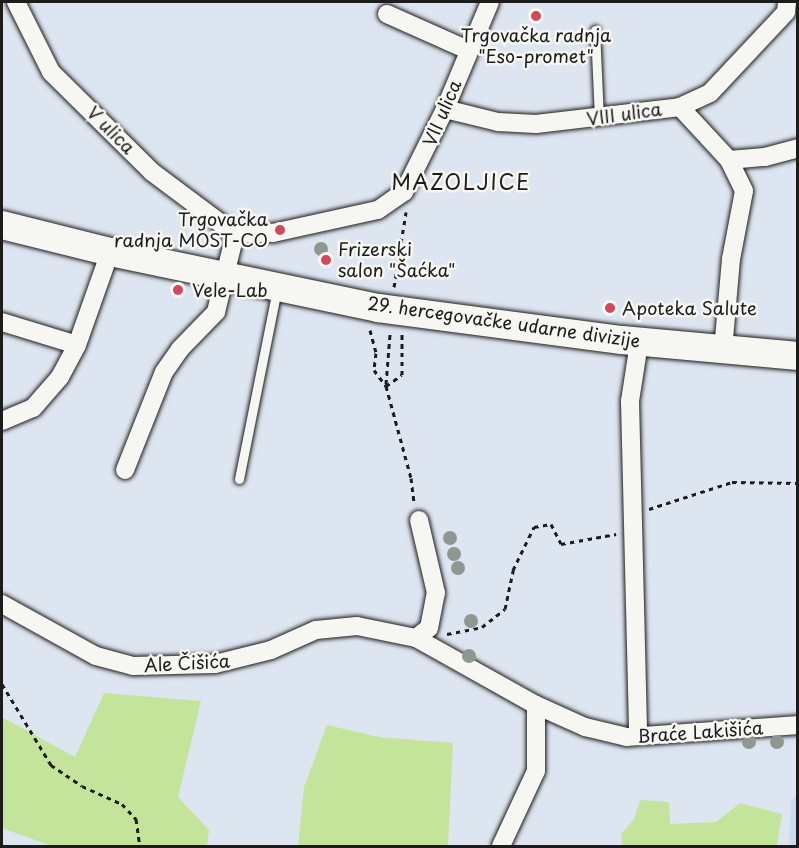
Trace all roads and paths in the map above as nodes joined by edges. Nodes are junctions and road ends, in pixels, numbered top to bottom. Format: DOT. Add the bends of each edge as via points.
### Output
graph roads {
  1 [pos="16,2"];
  2 [pos="489,2"];
  3 [pos="790,9"];
  4 [pos="387,14"];
  5 [pos="595,30"];
  6 [pos="468,50"];
  7 [pos="680,107"];
  8 [pos="445,109"];
  9 [pos="599,118"];
  10 [pos="798,148"];
  11 [pos="729,160"];
  12 [pos="404,192"];
  13 [pos="2,225"];
  14 [pos="235,234"];
  15 [pos="110,252"];
  16 [pos="226,277"];
  17 [pos="278,286"];
  18 [pos="393,293"];
  19 [pos="358,302"];
  20 [pos="2,322"];
  21 [pos="401,324"];
  22 [pos="390,332"];
  23 [pos="77,345"];
  24 [pos="723,351"];
  25 [pos="637,356"];
  26 [pos="798,356"];
  27 [pos="386,386"];
  28 [pos="2,421"];
  29 [pos="125,470"];
  30 [pos="239,479"];
  31 [pos="419,520"];
  32 [pos="513,570"];
  33 [pos="2,604"];
  34 [pos="416,638"];
  35 [pos="2,684"];
  36 [pos="537,705"];
  37 [pos="798,725"];
  38 [pos="638,736"];
  39 [pos="140,846"];
  40 [pos="501,846"];
  1 -- 14 [label="street, V ulica" via="51,72 152,172"];
  2 -- 6 [label="street, VII ulica"];
  3 -- 7 [label="street" via="710,93"];
  4 -- 6 [label="street"];
  5 -- 9 [label="lane"];
  6 -- 8 [label="street, VII ulica"];
  7 -- 9 [label="street, VIII ulica"];
  7 -- 11 [label="street, VIII ulica"];
  8 -- 9 [label="street, VIII ulica" via="517,124"];
  8 -- 12 [label="street, VII ulica"];
  10 -- 11 [label="street" via="765,157"];
  11 -- 24 [label="street, VIII ulica" via="744,192 731,259"];
  12 -- 14 [label="street, VII ulica" via="378,210 273,233"];
  12 -- 18 [label="path" via="407,223"];
  13 -- 15 [label="main road, 29. hercegovačke udarne divizije"];
  14 -- 16 [label="street"];
  15 -- 16 [label="main road, 29. hercegovačke udarne divizije"];
  15 -- 23 [label="street"];
  16 -- 17 [label="main road, 29. hercegovačke udarne divizije"];
  16 -- 29 [label="street" via="216,312 164,372"];
  17 -- 19 [label="main road, 29. hercegovačke udarne divizije"];
  17 -- 30 [label="lane"];
  19 -- 24 [label="main road, 29. hercegovačke udarne divizije" via="378,308"];
  19 -- 27 [label="path" via="368,319 376,353 374,370"];
  20 -- 23 [label="street"];
  21 -- 27 [label="path" via="402,375"];
  22 -- 27 [label="path"];
  23 -- 28 [label="street" via="45,397 21,416"];
  24 -- 26 [label="main road, 29. hercegovačke udarne divizije"];
  25 -- 38 [label="street" via="630,401"];
  27 -- 31 [label="path"];
  31 -- 34 [label="street" via="436,593 429,628"];
  32 -- 34 [label="path" via="504,609 482,627"];
  33 -- 34 [label="street, Ale Čišića" via="96,656 133,666 242,660 339,624"];
  34 -- 36 [label="street, Ale Čišića"];
  35 -- 39 [label="path" via="51,765 82,786 122,804 136,819"];
  36 -- 38 [label="street, Braće Lakišića" via="585,727"];
  36 -- 40 [label="street" via="536,771"];
  37 -- 38 [label="street, Braće Lakišića"];
}
